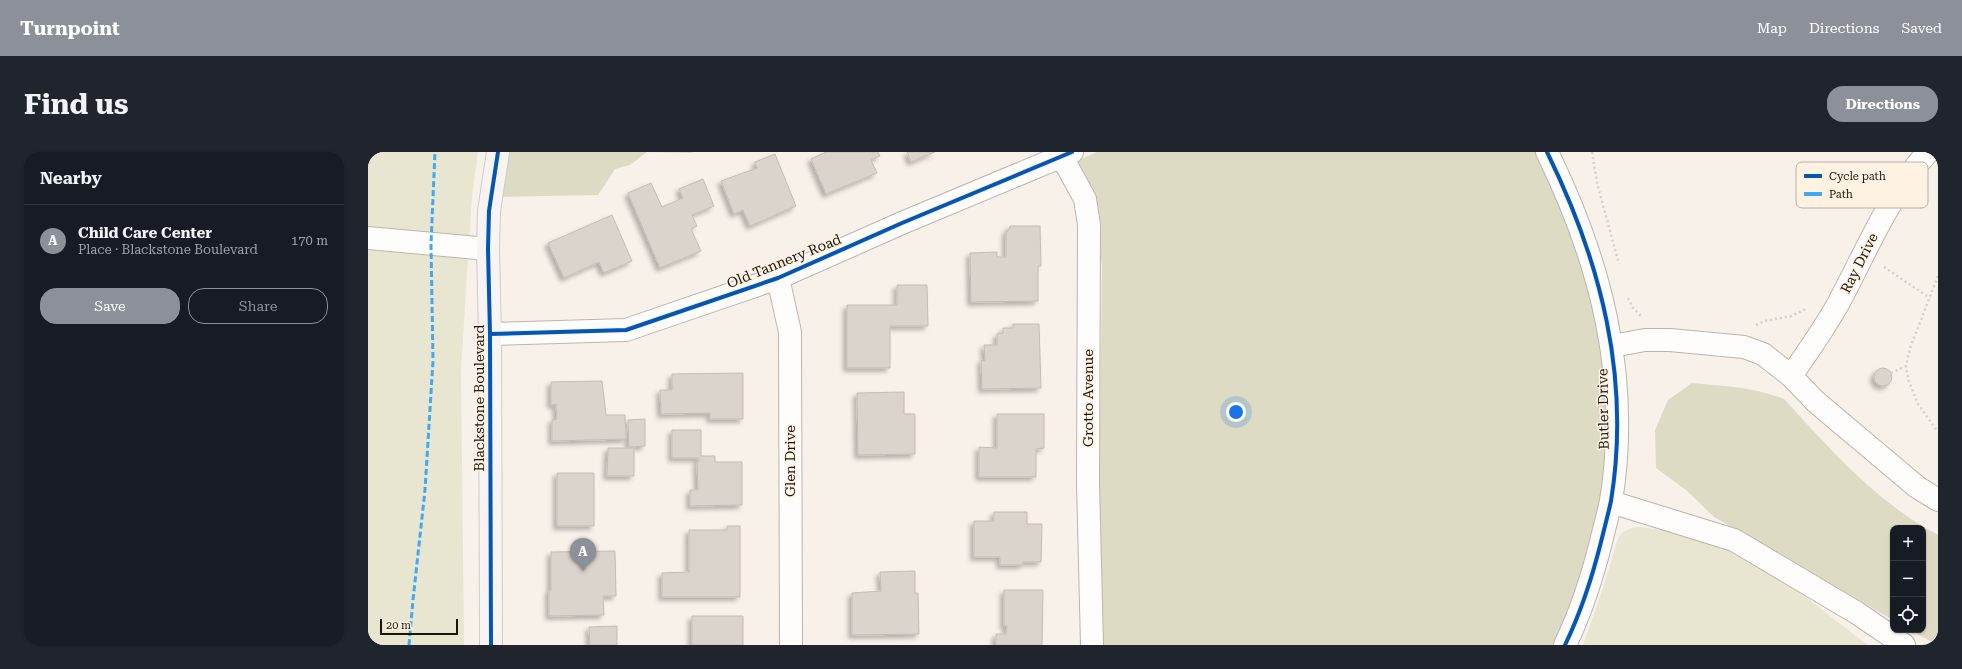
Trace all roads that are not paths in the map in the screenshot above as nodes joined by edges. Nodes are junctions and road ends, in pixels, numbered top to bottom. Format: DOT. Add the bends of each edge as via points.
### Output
graph roads {
  1 [pos="498,152"];
  2 [pos="1547,152"];
  3 [pos="1928,152"];
  4 [pos="1067,154"];
  5 [pos="1919,162"];
  6 [pos="1887,208"];
  7 [pos="368,238"];
  8 [pos="488,249"];
  9 [pos="778,278"];
  10 [pos="490,334"];
  11 [pos="1612,346"];
  12 [pos="1791,376"];
  13 [pos="1938,500"];
  14 [pos="1611,502"];
  15 [pos="491,645"];
  16 [pos="791,645"];
  17 [pos="1092,645"];
  18 [pos="1565,645"];
  19 [pos="1904,645"];
  1 -- 8 [label="main road, Blackstone Boulevard" via="489,211"];
  2 -- 11 [label="street, Butler Drive" via="1567,194 1591,257 1606,310"];
  3 -- 5 [label="street, Ray Drive"];
  4 -- 9 [label="street, Old Tannery Road"];
  4 -- 17 [label="street, Grotto Avenue" via="1084,199 1089,226 1088,484"];
  6 -- 12 [label="street, Ray Drive" via="1837,305"];
  7 -- 8 [label="street"];
  8 -- 10 [label="main road, Blackstone Boulevard"];
  9 -- 10 [label="street, Old Tannery Road" via="626,330"];
  9 -- 16 [label="street, Glen Drive" via="790,332"];
  10 -- 15 [label="main road, Blackstone Boulevard"];
  11 -- 12 [label="street" via="1645,340 1670,340 1744,347 1763,354"];
  11 -- 14 [label="street, Butler Drive" via="1617,394 1617,434"];
  12 -- 13 [label="street" via="1816,402 1917,487"];
  14 -- 18 [label="street, Butler Drive" via="1592,577 1578,618"];
  14 -- 19 [label="street" via="1734,540 1857,613"];
}
